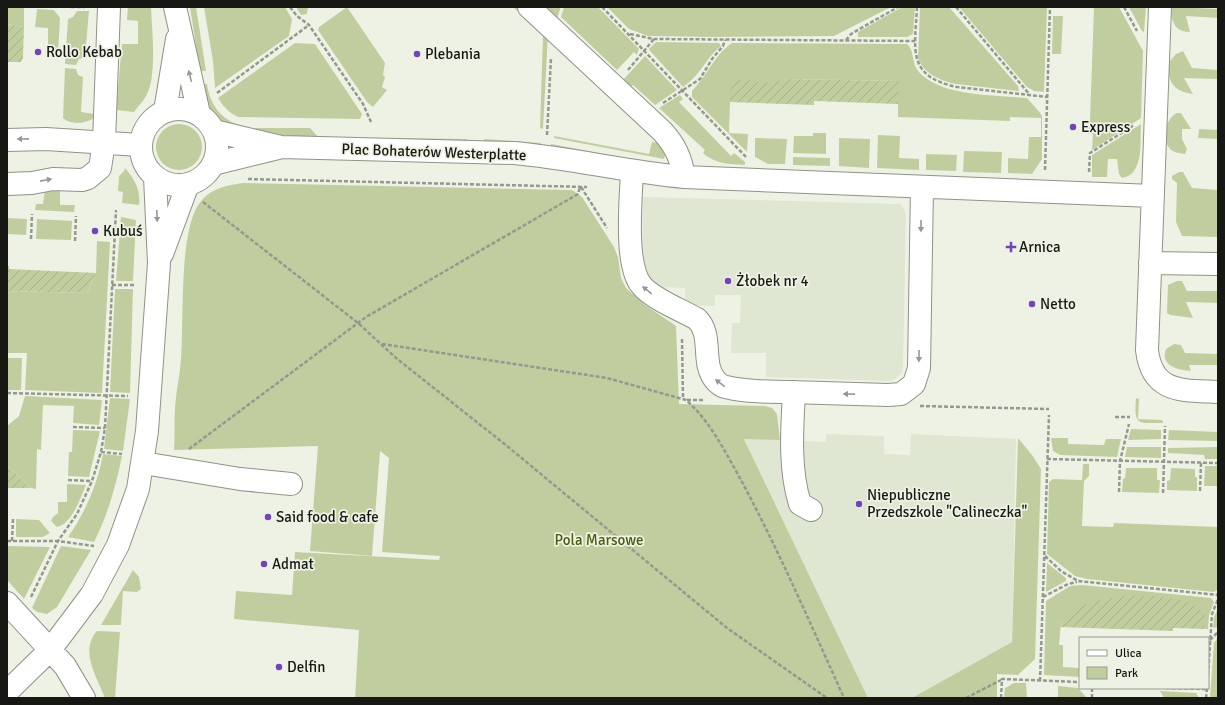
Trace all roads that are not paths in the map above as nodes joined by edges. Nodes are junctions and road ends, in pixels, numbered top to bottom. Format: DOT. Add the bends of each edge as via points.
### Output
graph roads {
  1 [pos="109,7"];
  2 [pos="175,7"];
  3 [pos="529,7"];
  4 [pos="1160,7"];
  5 [pos="179,30"];
  6 [pos="165,111"];
  7 [pos="200,114"];
  8 [pos="214,131"];
  9 [pos="7,140"];
  10 [pos="104,142"];
  11 [pos="140,145"];
  12 [pos="281,147"];
  13 [pos="213,164"];
  14 [pos="632,171"];
  15 [pos="155,177"];
  16 [pos="684,177"];
  17 [pos="7,184"];
  18 [pos="922,187"];
  19 [pos="193,191"];
  20 [pos="1153,196"];
  21 [pos="159,263"];
  22 [pos="1150,263"];
  23 [pos="1218,264"];
  24 [pos="794,392"];
  25 [pos="1218,392"];
  26 [pos="135,459"];
  27 [pos="291,484"];
  28 [pos="811,510"];
  29 [pos="7,603"];
  30 [pos="50,650"];
  31 [pos="7,692"];
  32 [pos="84,698"];
  1 -- 10 [label="street"];
  2 -- 5 [label="street"];
  3 -- 16 [label="street" via="673,143 681,160"];
  4 -- 20 [label="street"];
  5 -- 6 [label="street"];
  7 -- 5 [label="street, one-way"];
  6 -- 7 [label="street" via="182,108"];
  6 -- 11 [label="street" via="155,116 148,124 142,134"];
  7 -- 8 [label="street"];
  8 -- 12 [label="street, Plac Bohaterów Westerplatte"];
  8 -- 13 [label="street" via="217,153"];
  10 -- 9 [label="street, one-way"];
  10 -- 11 [label="street"];
  17 -- 10 [label="street, one-way" via="88,178 100,168"];
  11 -- 15 [label="street" via="147,168"];
  12 -- 13 [label="street, Plac Bohaterów Westerplatte"];
  12 -- 14 [label="street, Plac Bohaterów Westerplatte" via="514,153 587,162"];
  13 -- 19 [label="street" via="198,180"];
  14 -- 16 [label="street, Plac Bohaterów Westerplatte"];
  24 -- 14 [label="street, one-way" via="725,387 711,374 706,333 702,325 697,319 642,286 635,276 631,252"];
  15 -- 19 [label="street" via="165,183"];
  15 -- 21 [label="street, one-way"];
  16 -- 18 [label="street, Plac Bohaterów Westerplatte"];
  18 -- 20 [label="street, Plac Bohaterów Westerplatte"];
  18 -- 24 [label="street, one-way" via="919,368 914,384 901,394"];
  19 -- 21 [label="street"];
  20 -- 22 [label="street"];
  21 -- 26 [label="street" via="150,397"];
  22 -- 23 [label="street"];
  22 -- 25 [label="street" via="1147,350 1152,371 1158,380 1176,389"];
  24 -- 28 [label="street" via="792,441 795,489 800,504"];
  26 -- 27 [label="street" via="164,467"];
  26 -- 30 [label="street" via="129,519 106,570 78,615"];
  29 -- 30 [label="street"];
  30 -- 31 [label="street"];
  30 -- 32 [label="street" via="65,666"];
}
